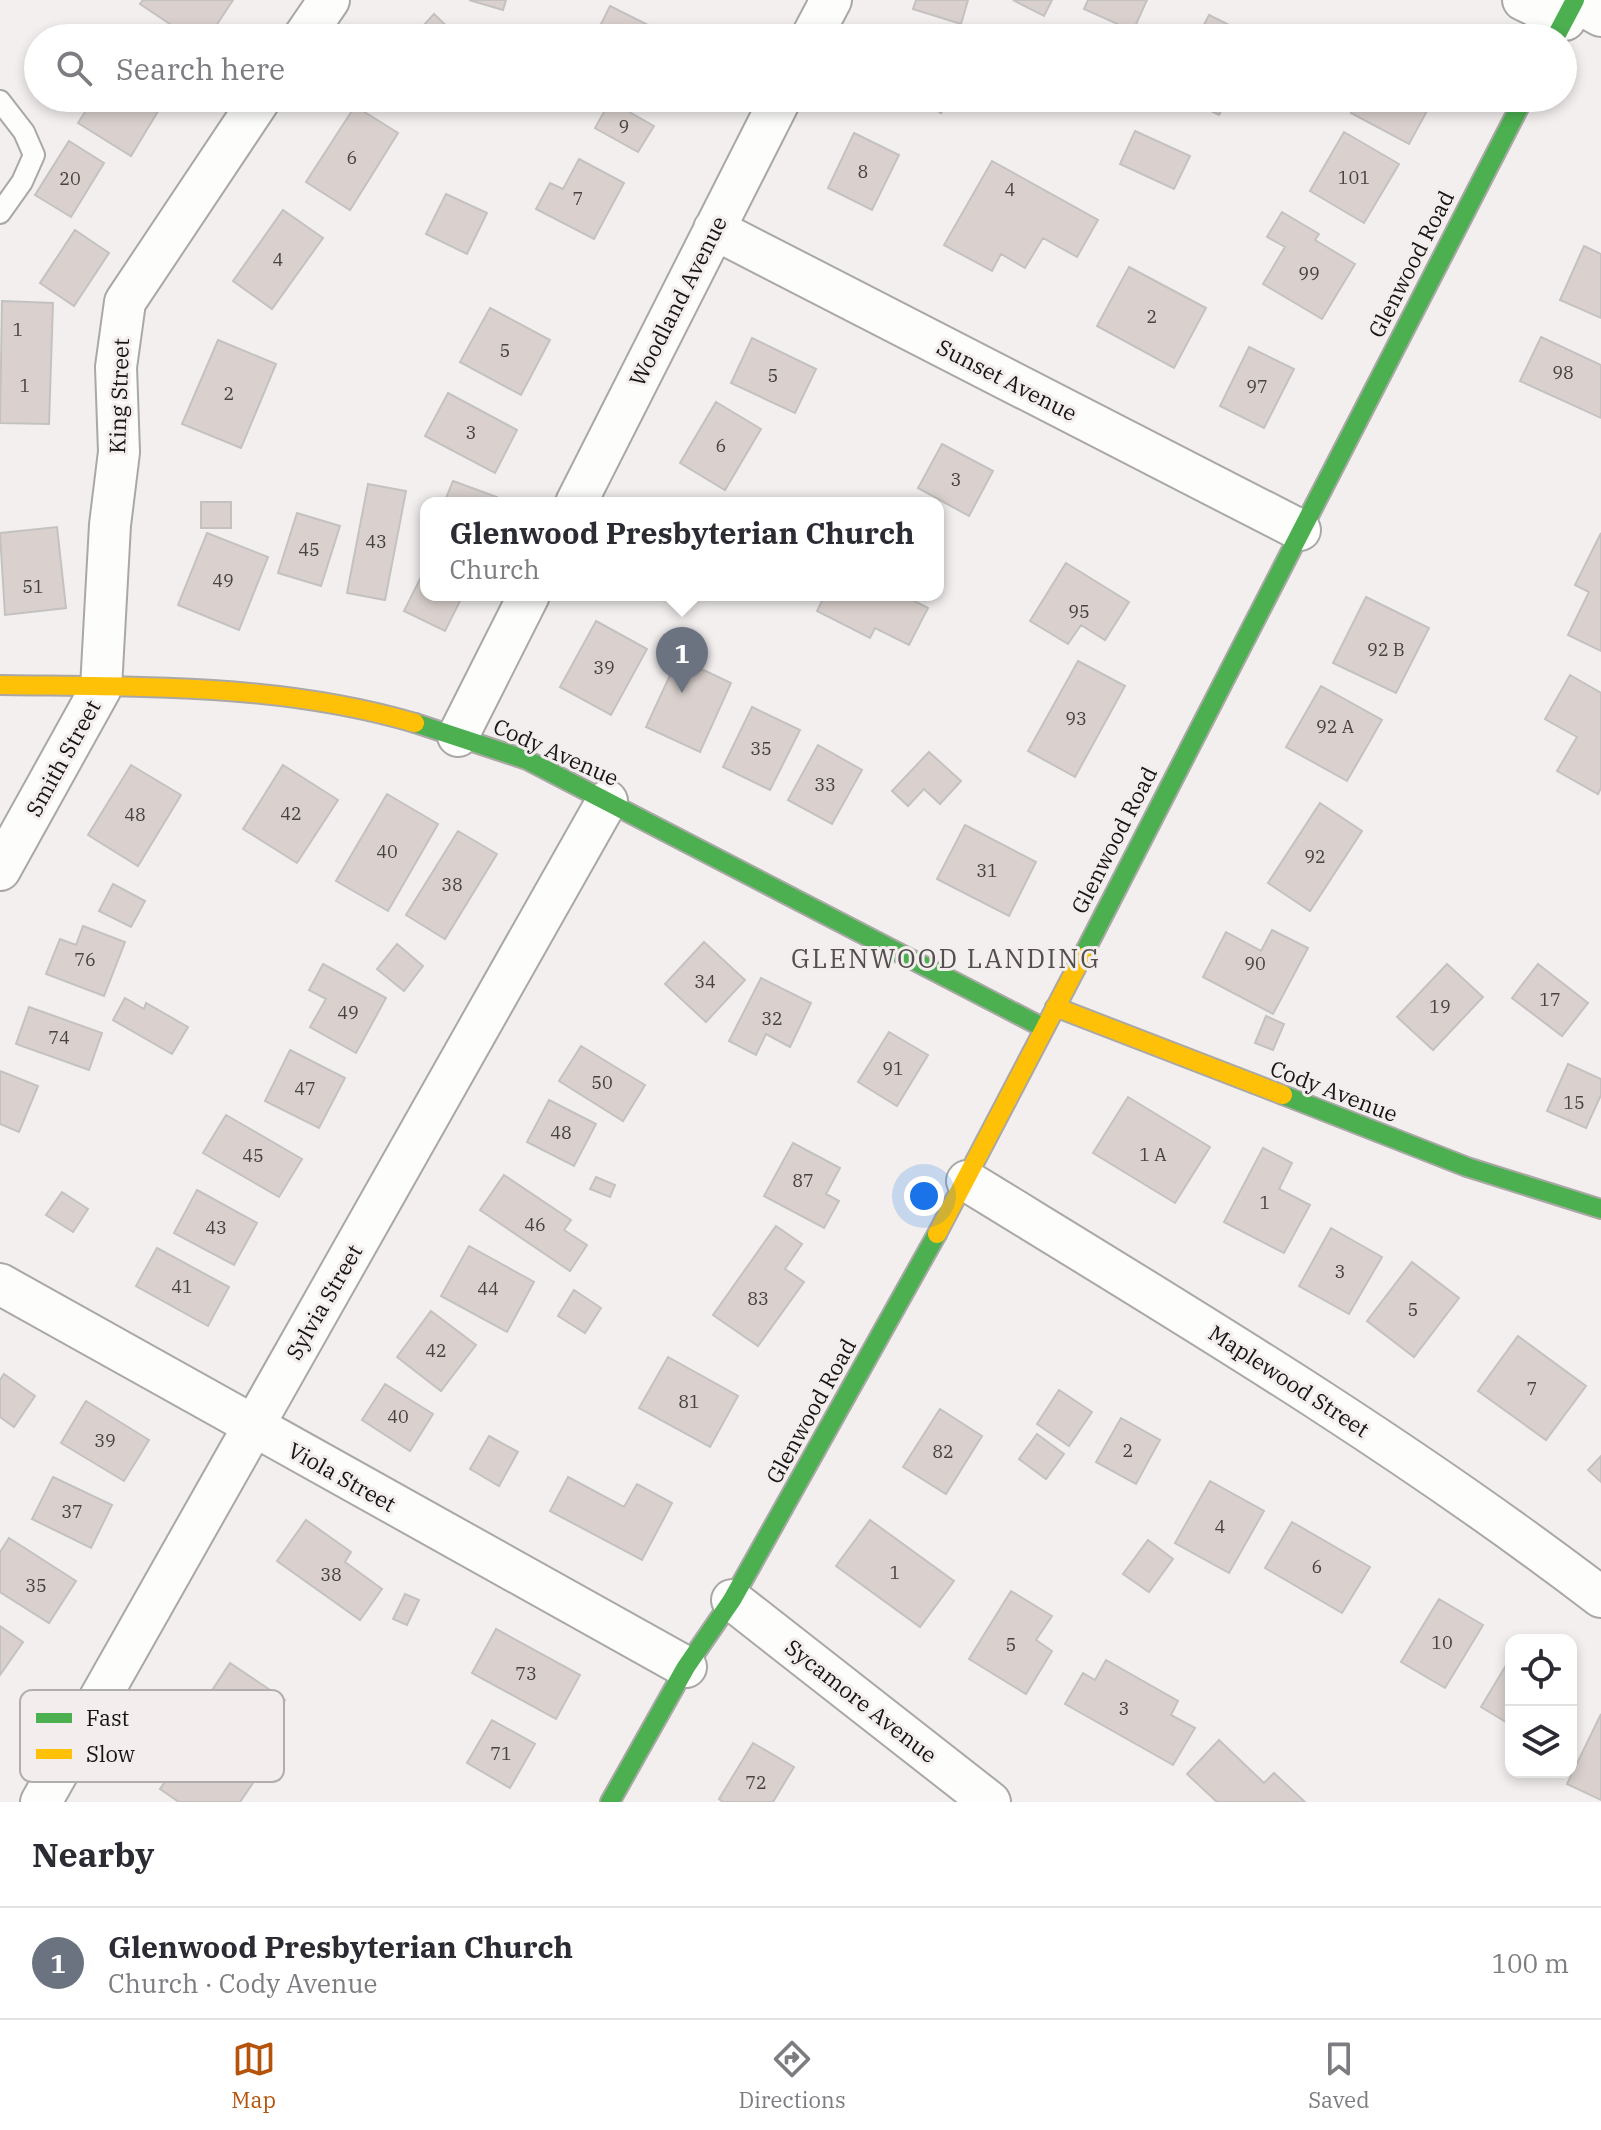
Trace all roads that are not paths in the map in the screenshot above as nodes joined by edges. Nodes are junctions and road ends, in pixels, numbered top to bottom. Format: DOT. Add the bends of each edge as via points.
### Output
graph roads {
  1 [pos="329,0"];
  2 [pos="831,0"];
  3 [pos="1523,0"];
  4 [pos="1574,15"];
  5 [pos="313,24"];
  6 [pos="818,24"];
  7 [pos="0,101"];
  8 [pos="252,112"];
  9 [pos="774,112"];
  10 [pos="1517,112"];
  11 [pos="0,213"];
  12 [pos="714,229"];
  13 [pos="579,497"];
  14 [pos="1300,530"];
  15 [pos="526,601"];
  16 [pos="0,685"];
  17 [pos="101,688"];
  18 [pos="458,736"];
  19 [pos="607,801"];
  20 [pos="0,870"];
  21 [pos="1055,1007"];
  22 [pos="1044,1028"];
  23 [pos="967,1181"];
  24 [pos="1601,1209"];
  25 [pos="0,1284"];
  26 [pos="253,1427"];
  27 [pos="1601,1597"];
  28 [pos="732,1600"];
  29 [pos="686,1667"];
  30 [pos="104,1690"];
  31 [pos="52,1782"];
  32 [pos="41,1802"];
  33 [pos="610,1802"];
  34 [pos="990,1802"];
  1 -- 5 [label="street"];
  2 -- 6 [label="street"];
  3 -- 4 [label="street"];
  7 -- 11 [label="lane" via="34,155"];
  8 -- 17 [label="street, King Street" via="125,302 116,367 119,452"];
  9 -- 12 [label="street, Woodland Avenue"];
  10 -- 14 [label="main road, Glenwood Road"];
  12 -- 13 [label="street, Woodland Avenue"];
  12 -- 14 [label="street, Sunset Avenue"];
  14 -- 21 [label="main road, Glenwood Road"];
  15 -- 18 [label="street"];
  16 -- 17 [label="main road, Cody Avenue"];
  17 -- 18 [label="main road, Cody Avenue" via="222,689 338,703"];
  17 -- 20 [label="street, Smith Street"];
  18 -- 19 [label="main road, Cody Avenue" via="527,760"];
  19 -- 22 [label="main road, Cody Avenue"];
  19 -- 26 [label="street, Sylvia Street"];
  21 -- 22 [label="main road, Glenwood Road"];
  21 -- 24 [label="main road, Cody Avenue" via="1467,1167"];
  22 -- 23 [label="main road, Glenwood Road"];
  23 -- 27 [label="street, Maplewood Street" via="1421,1467"];
  23 -- 28 [label="main road, Glenwood Road"];
  25 -- 26 [label="street, Viola Street"];
  26 -- 29 [label="street, Viola Street"];
  26 -- 30 [label="street, Sylvia Street"];
  28 -- 29 [label="main road, Glenwood Road"];
  28 -- 34 [label="street, Sycamore Avenue"];
  29 -- 33 [label="main road, Glenwood Road"];
  31 -- 32 [label="street, Sylvia Street"];
}
